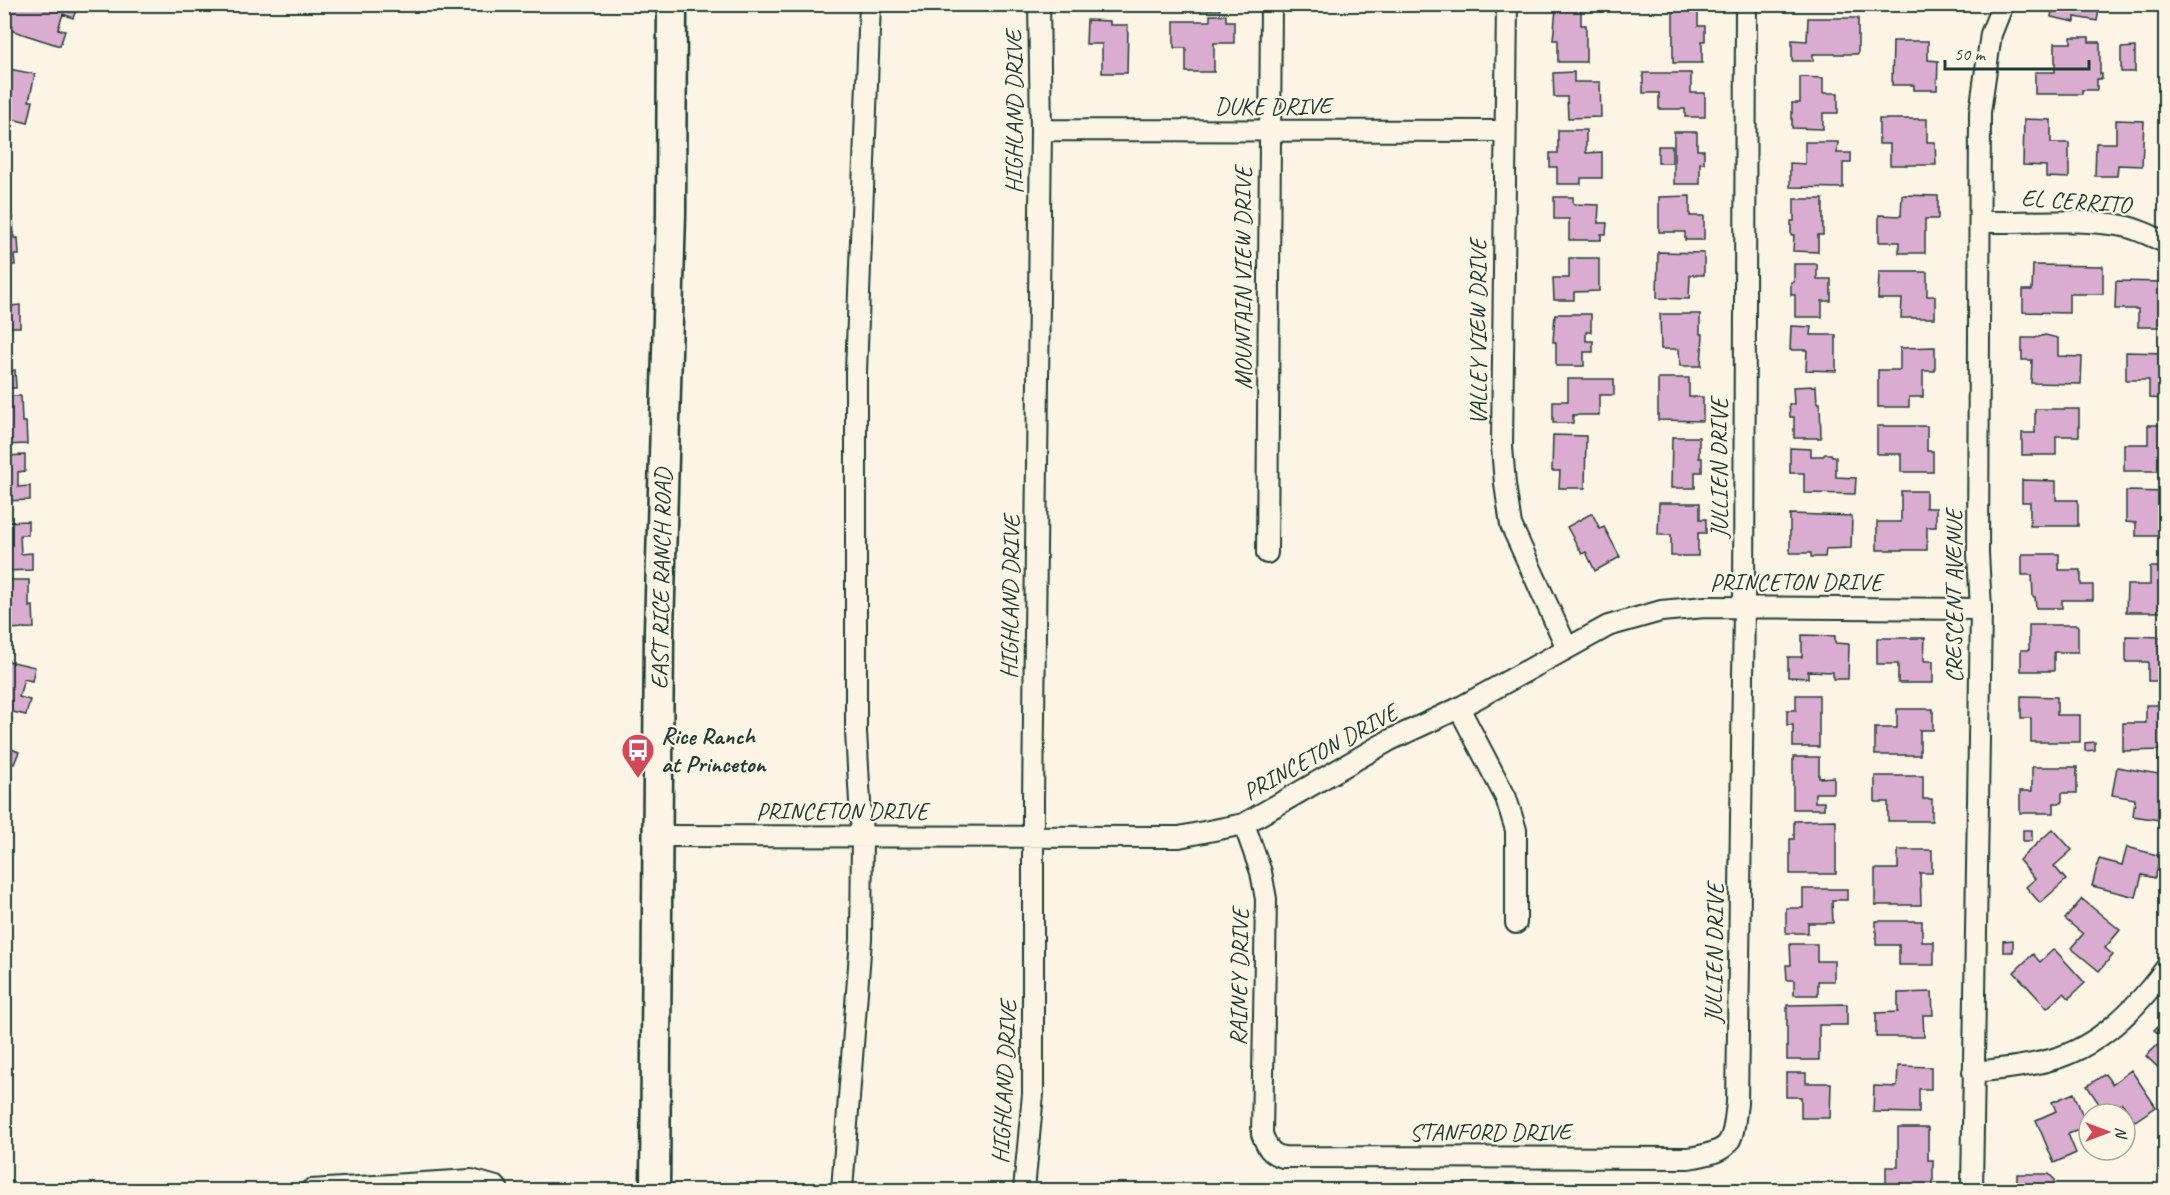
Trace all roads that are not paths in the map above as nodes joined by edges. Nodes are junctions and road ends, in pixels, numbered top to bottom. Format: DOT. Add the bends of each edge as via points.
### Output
graph roads {
  1 [pos="672,4"];
  2 [pos="686,4"];
  3 [pos="870,4"];
  4 [pos="1040,4"];
  5 [pos="1271,4"];
  6 [pos="1507,4"];
  7 [pos="1746,4"];
  8 [pos="2003,4"];
  9 [pos="1041,130"];
  10 [pos="1505,131"];
  11 [pos="1269,132"];
  12 [pos="1980,222"];
  13 [pos="2166,243"];
  14 [pos="1267,553"];
  15 [pos="1744,607"];
  16 [pos="1981,609"];
  17 [pos="1567,648"];
  18 [pos="1459,708"];
  19 [pos="1244,824"];
  20 [pos="667,836"];
  21 [pos="862,837"];
  22 [pos="1034,837"];
  23 [pos="1516,923"];
  24 [pos="2166,968"];
  25 [pos="1973,1072"];
  26 [pos="1262,1134"];
  27 [pos="1727,1145"];
  28 [pos="311,1191"];
  29 [pos="498,1191"];
  30 [pos="655,1191"];
  31 [pos="674,1191"];
  32 [pos="842,1191"];
  33 [pos="1024,1191"];
  34 [pos="1972,1191"];
  1 -- 20 [label="main road, EAST RICE RANCH ROAD" via="671,214 659,630"];
  2 -- 20 [label="main road, EAST RICE RANCH ROAD"];
  3 -- 21 [label="street" via="856,372 856,732"];
  4 -- 9 [label="street, HIGHLAND DRIVE"];
  5 -- 11 [label="street, MOUNTAIN VIEW DRIVE"];
  6 -- 10 [label="street, VALLEY VIEW DRIVE"];
  7 -- 15 [label="street, JULLIEN DRIVE"];
  8 -- 12 [label="street, CRESCENT AVENUE" via="1991,34 1980,112"];
  9 -- 11 [label="street, DUKE DRIVE"];
  9 -- 22 [label="street, HIGHLAND DRIVE"];
  10 -- 11 [label="street, DUKE DRIVE"];
  10 -- 17 [label="street, VALLEY VIEW DRIVE" via="1505,484 1510,525"];
  11 -- 14 [label="street, MOUNTAIN VIEW DRIVE"];
  12 -- 13 [label="street, EL CERRITO" via="2124,226"];
  12 -- 16 [label="street, CRESCENT AVENUE"];
  15 -- 16 [label="street, PRINCETON DRIVE"];
  15 -- 17 [label="street, PRINCETON DRIVE" via="1661,611 1608,626"];
  15 -- 27 [label="street, JULLIEN DRIVE" via="1737,1103 1733,1136"];
  16 -- 25 [label="street, CRESCENT AVENUE"];
  17 -- 18 [label="street, PRINCETON DRIVE"];
  18 -- 19 [label="street, PRINCETON DRIVE" via="1390,740"];
  18 -- 23 [label="street" via="1506,798 1516,830"];
  19 -- 22 [label="street, PRINCETON DRIVE" via="1179,837"];
  19 -- 26 [label="street, RAINEY DRIVE" via="1262,872 1266,899"];
  20 -- 21 [label="street, PRINCETON DRIVE"];
  20 -- 30 [label="main road, EAST RICE RANCH ROAD"];
  20 -- 31 [label="main road, EAST RICE RANCH ROAD"];
  21 -- 22 [label="street, PRINCETON DRIVE"];
  21 -- 32 [label="street" via="861,939"];
  22 -- 33 [label="street, HIGHLAND DRIVE" via="1033,1094"];
  24 -- 25 [label="street" via="2151,989 2084,1047 2059,1058"];
  25 -- 34 [label="street, CRESCENT AVENUE"];
  26 -- 27 [label="street, STANFORD DRIVE" via="1274,1155 1283,1157 1688,1158 1711,1154"];
  28 -- 29 [label="street" via="471,1180"];
}
